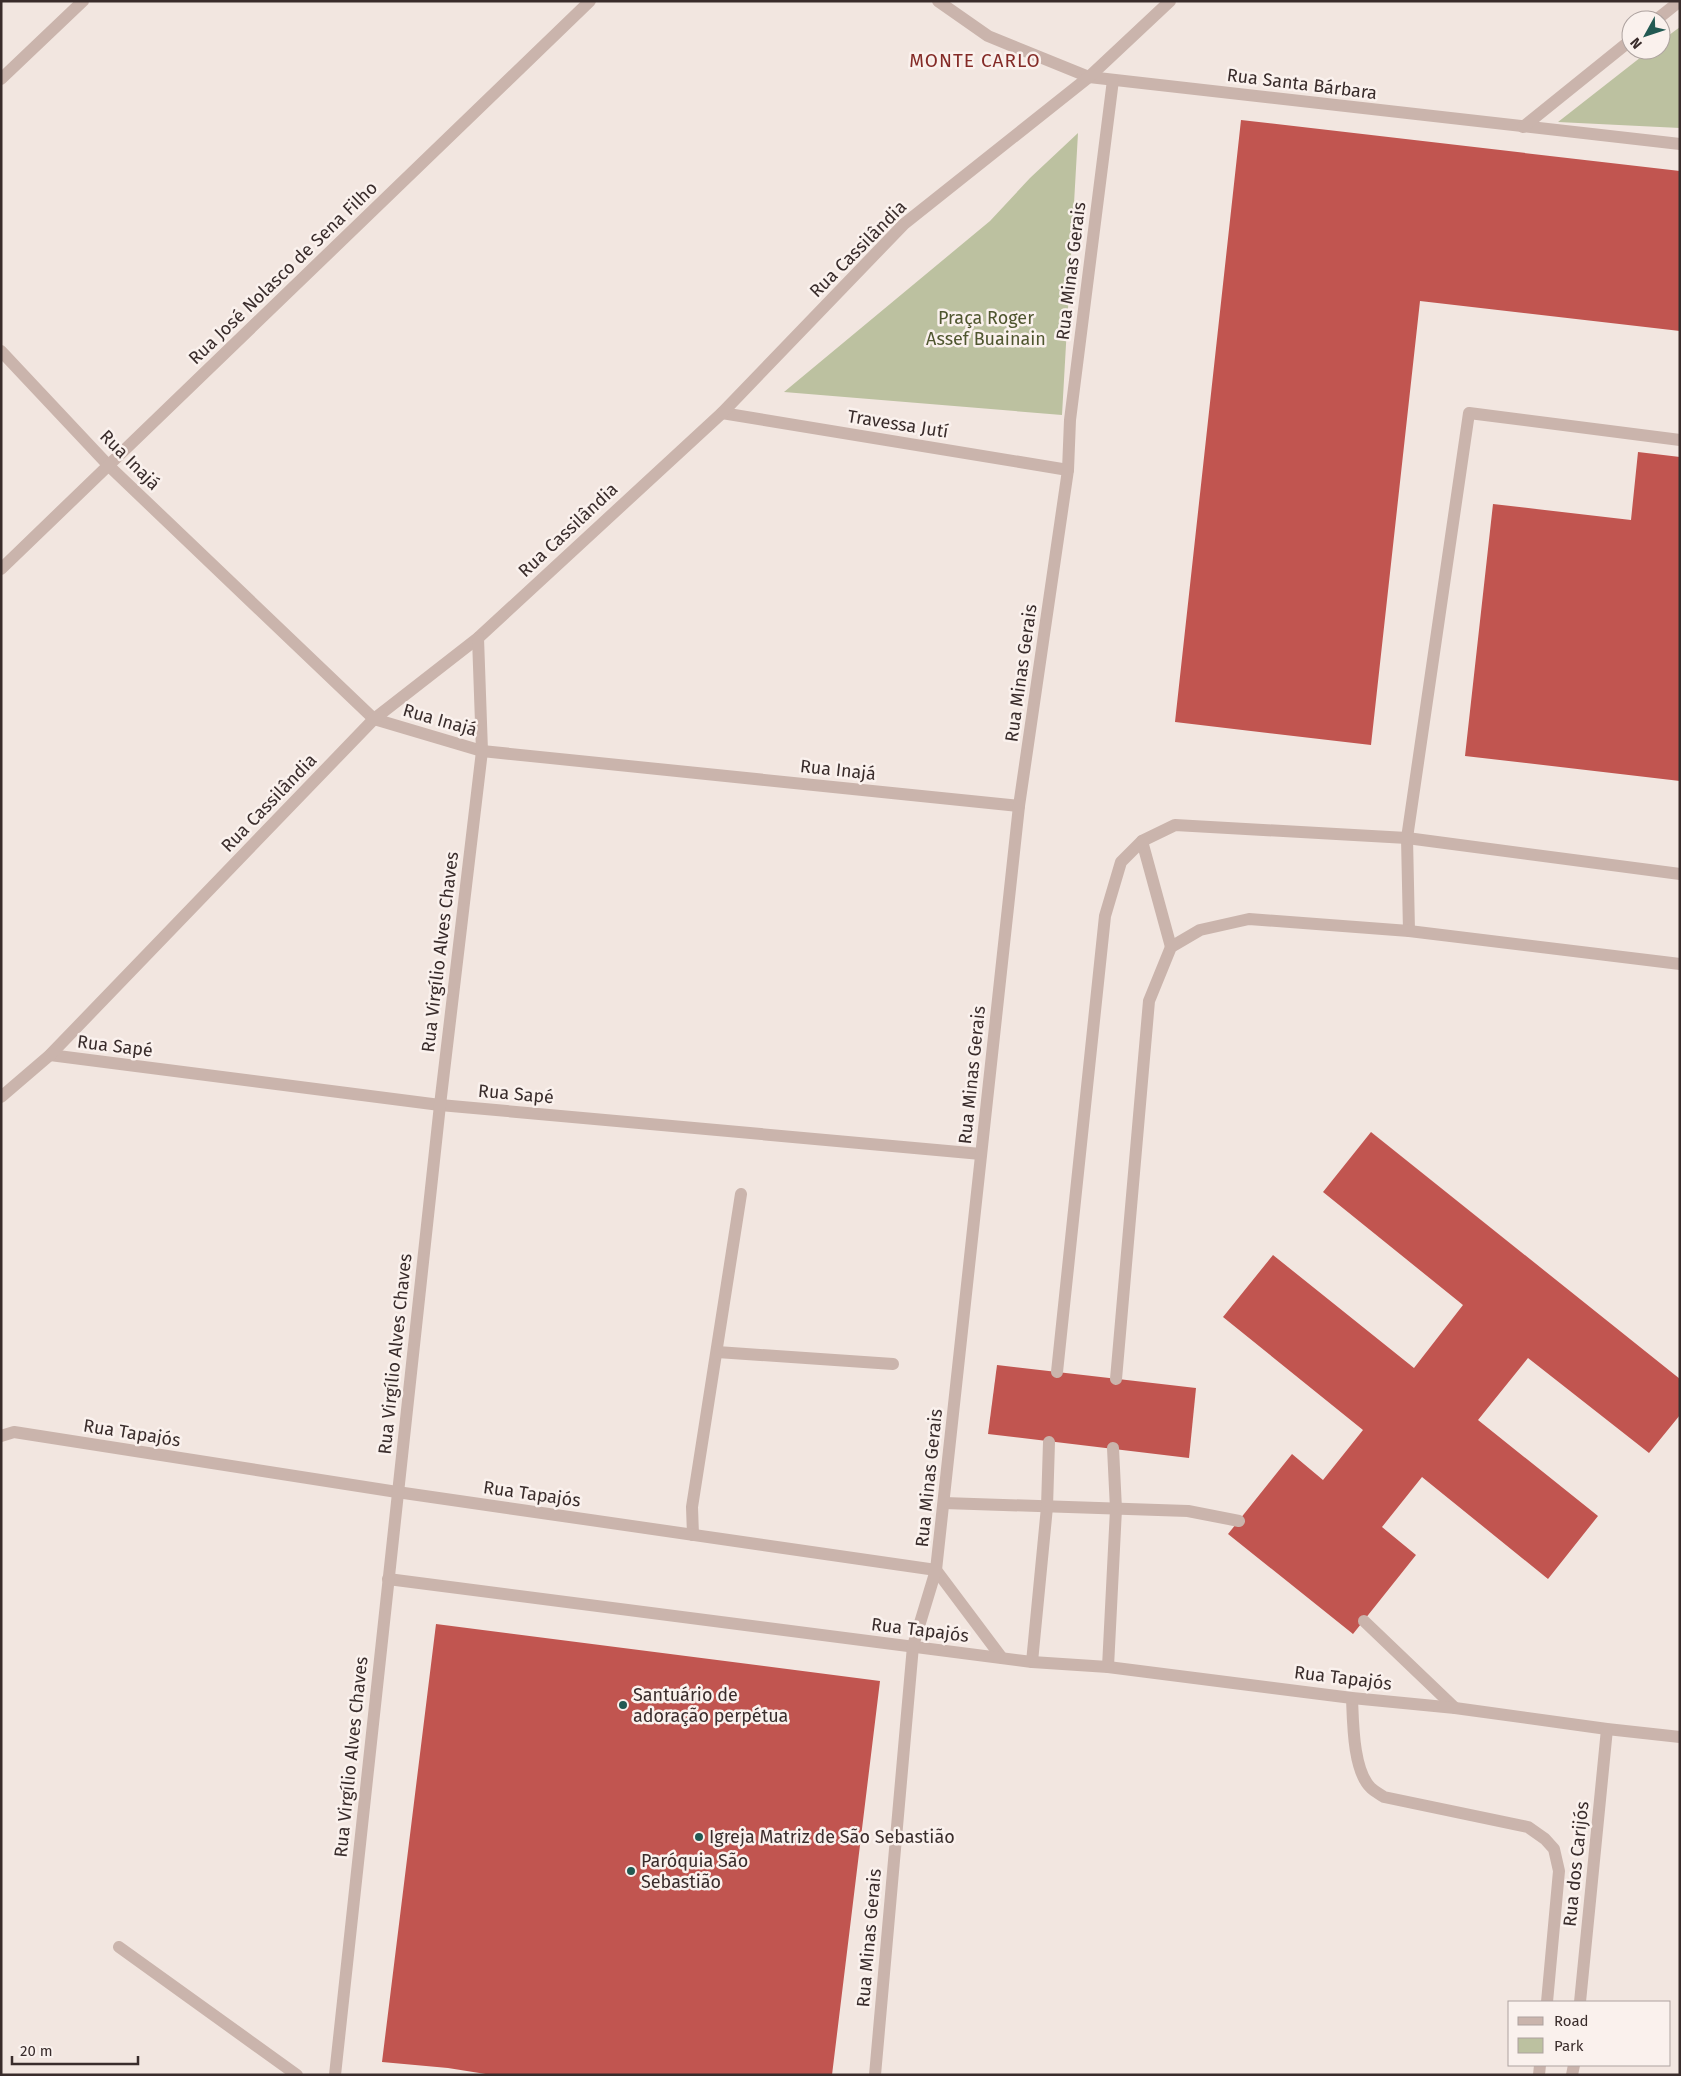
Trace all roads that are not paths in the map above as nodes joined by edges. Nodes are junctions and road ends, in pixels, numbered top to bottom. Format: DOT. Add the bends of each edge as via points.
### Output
graph roads {
  1 [pos="83,1"];
  2 [pos="590,1"];
  3 [pos="938,1"];
  4 [pos="1170,1"];
  5 [pos="1680,1"];
  6 [pos="1669,10"];
  7 [pos="1621,48"];
  8 [pos="1089,77"];
  9 [pos="1,79"];
  10 [pos="1113,80"];
  11 [pos="1523,127"];
  12 [pos="1680,144"];
  13 [pos="1,351"];
  14 [pos="722,413"];
  15 [pos="1680,440"];
  16 [pos="109,466"];
  17 [pos="1068,470"];
  18 [pos="1,569"];
  19 [pos="478,638"];
  20 [pos="374,719"];
  21 [pos="482,751"];
  22 [pos="1019,806"];
  23 [pos="1407,838"];
  24 [pos="1142,840"];
  25 [pos="1680,874"];
  26 [pos="1409,931"];
  27 [pos="1171,947"];
  28 [pos="1680,964"];
  29 [pos="50,1055"];
  30 [pos="1,1097"];
  31 [pos="440,1105"];
  32 [pos="981,1154"];
  33 [pos="741,1194"];
  34 [pos="717,1352"];
  35 [pos="892,1364"];
  36 [pos="1058,1372"];
  37 [pos="1116,1379"];
  38 [pos="1,1436"];
  39 [pos="1049,1442"];
  40 [pos="1113,1448"];
  41 [pos="398,1492"];
  42 [pos="944,1503"];
  43 [pos="1047,1507"];
  44 [pos="1116,1509"];
  45 [pos="1239,1521"];
  46 [pos="692,1535"];
  47 [pos="936,1570"];
  48 [pos="388,1579"];
  49 [pos="1364,1621"];
  50 [pos="913,1646"];
  51 [pos="1002,1658"];
  52 [pos="1032,1662"];
  53 [pos="1108,1667"];
  54 [pos="1352,1698"];
  55 [pos="1455,1708"];
  56 [pos="1607,1729"];
  57 [pos="1680,1737"];
  58 [pos="119,1947"];
  59 [pos="1546,2001"];
  60 [pos="1580,2001"];
  61 [pos="297,2075"];
  62 [pos="335,2075"];
  63 [pos="875,2075"];
  1 -- 9 [label="street"];
  2 -- 16 [label="street, Rua José Nolasco de Sena Filho"];
  3 -- 8 [label="street, Rua Santa Bárbara" via="988,36"];
  4 -- 8 [label="street, Rua Cassilândia"];
  5 -- 6 [label="street"];
  7 -- 11 [label="street"];
  8 -- 10 [label="street, Rua Santa Bárbara"];
  8 -- 14 [label="street, Rua Cassilândia" via="904,224"];
  10 -- 11 [label="street, Rua Santa Bárbara"];
  10 -- 17 [label="street, Rua Minas Gerais" via="1070,420"];
  11 -- 12 [label="street, Rua Santa Bárbara"];
  13 -- 16 [label="street, Rua Inajá"];
  14 -- 17 [label="street, Travessa Jutí"];
  14 -- 19 [label="street, Rua Cassilândia"];
  15 -- 23 [label="street" via="1469,413"];
  16 -- 18 [label="street, Rua José Nolasco de Sena Filho"];
  16 -- 20 [label="street, Rua Inajá"];
  17 -- 22 [label="street, Rua Minas Gerais"];
  19 -- 20 [label="street, Rua Cassilândia"];
  19 -- 21 [label="street, Rua Virgílio Alves Chaves"];
  20 -- 21 [label="street, Rua Inajá"];
  20 -- 29 [label="street, Rua Cassilândia"];
  21 -- 22 [label="street, Rua Inajá"];
  21 -- 31 [label="street, Rua Virgílio Alves Chaves"];
  22 -- 32 [label="street, Rua Minas Gerais"];
  23 -- 24 [label="street" via="1175,825"];
  23 -- 25 [label="street"];
  23 -- 26 [label="street"];
  24 -- 27 [label="street"];
  24 -- 36 [label="street" via="1121,862 1105,916"];
  26 -- 27 [label="street" via="1249,919 1200,930"];
  26 -- 28 [label="street"];
  27 -- 37 [label="street" via="1149,1001"];
  29 -- 30 [label="street, Rua Cassilândia"];
  29 -- 31 [label="street, Rua Sapé"];
  31 -- 32 [label="street, Rua Sapé"];
  31 -- 41 [label="street, Rua Virgílio Alves Chaves"];
  32 -- 42 [label="street, Rua Minas Gerais"];
  33 -- 34 [label="street"];
  34 -- 35 [label="street"];
  34 -- 46 [label="street" via="692,1507"];
  38 -- 41 [label="street, Rua Tapajós" via="14,1432"];
  39 -- 43 [label="street"];
  40 -- 44 [label="street"];
  41 -- 46 [label="street, Rua Tapajós"];
  41 -- 48 [label="street, Rua Virgílio Alves Chaves"];
  42 -- 43 [label="street"];
  42 -- 47 [label="street, Rua Minas Gerais"];
  43 -- 44 [label="street"];
  43 -- 52 [label="street"];
  44 -- 45 [label="street" via="1188,1511"];
  44 -- 53 [label="street"];
  46 -- 47 [label="street, Rua Tapajós"];
  47 -- 50 [label="street, Rua Minas Gerais"];
  47 -- 51 [label="street, Rua Tapajós"];
  48 -- 50 [label="street, Rua Tapajós"];
  48 -- 62 [label="street, Rua Virgílio Alves Chaves"];
  49 -- 55 [label="street"];
  50 -- 51 [label="street, Rua Tapajós"];
  50 -- 63 [label="street, Rua Minas Gerais"];
  51 -- 52 [label="street, Rua Tapajós"];
  52 -- 53 [label="street, Rua Tapajós"];
  53 -- 54 [label="street, Rua Tapajós"];
  54 -- 55 [label="street, Rua Tapajós"];
  54 -- 59 [label="street" via="1355,1750 1370,1788 1384,1797 1528,1827 1554,1849 1559,1871"];
  55 -- 56 [label="street, Rua Tapajós"];
  56 -- 57 [label="street, Rua Tapajós"];
  56 -- 60 [label="street, Rua dos Carijós"];
  58 -- 61 [label="street"];
}
